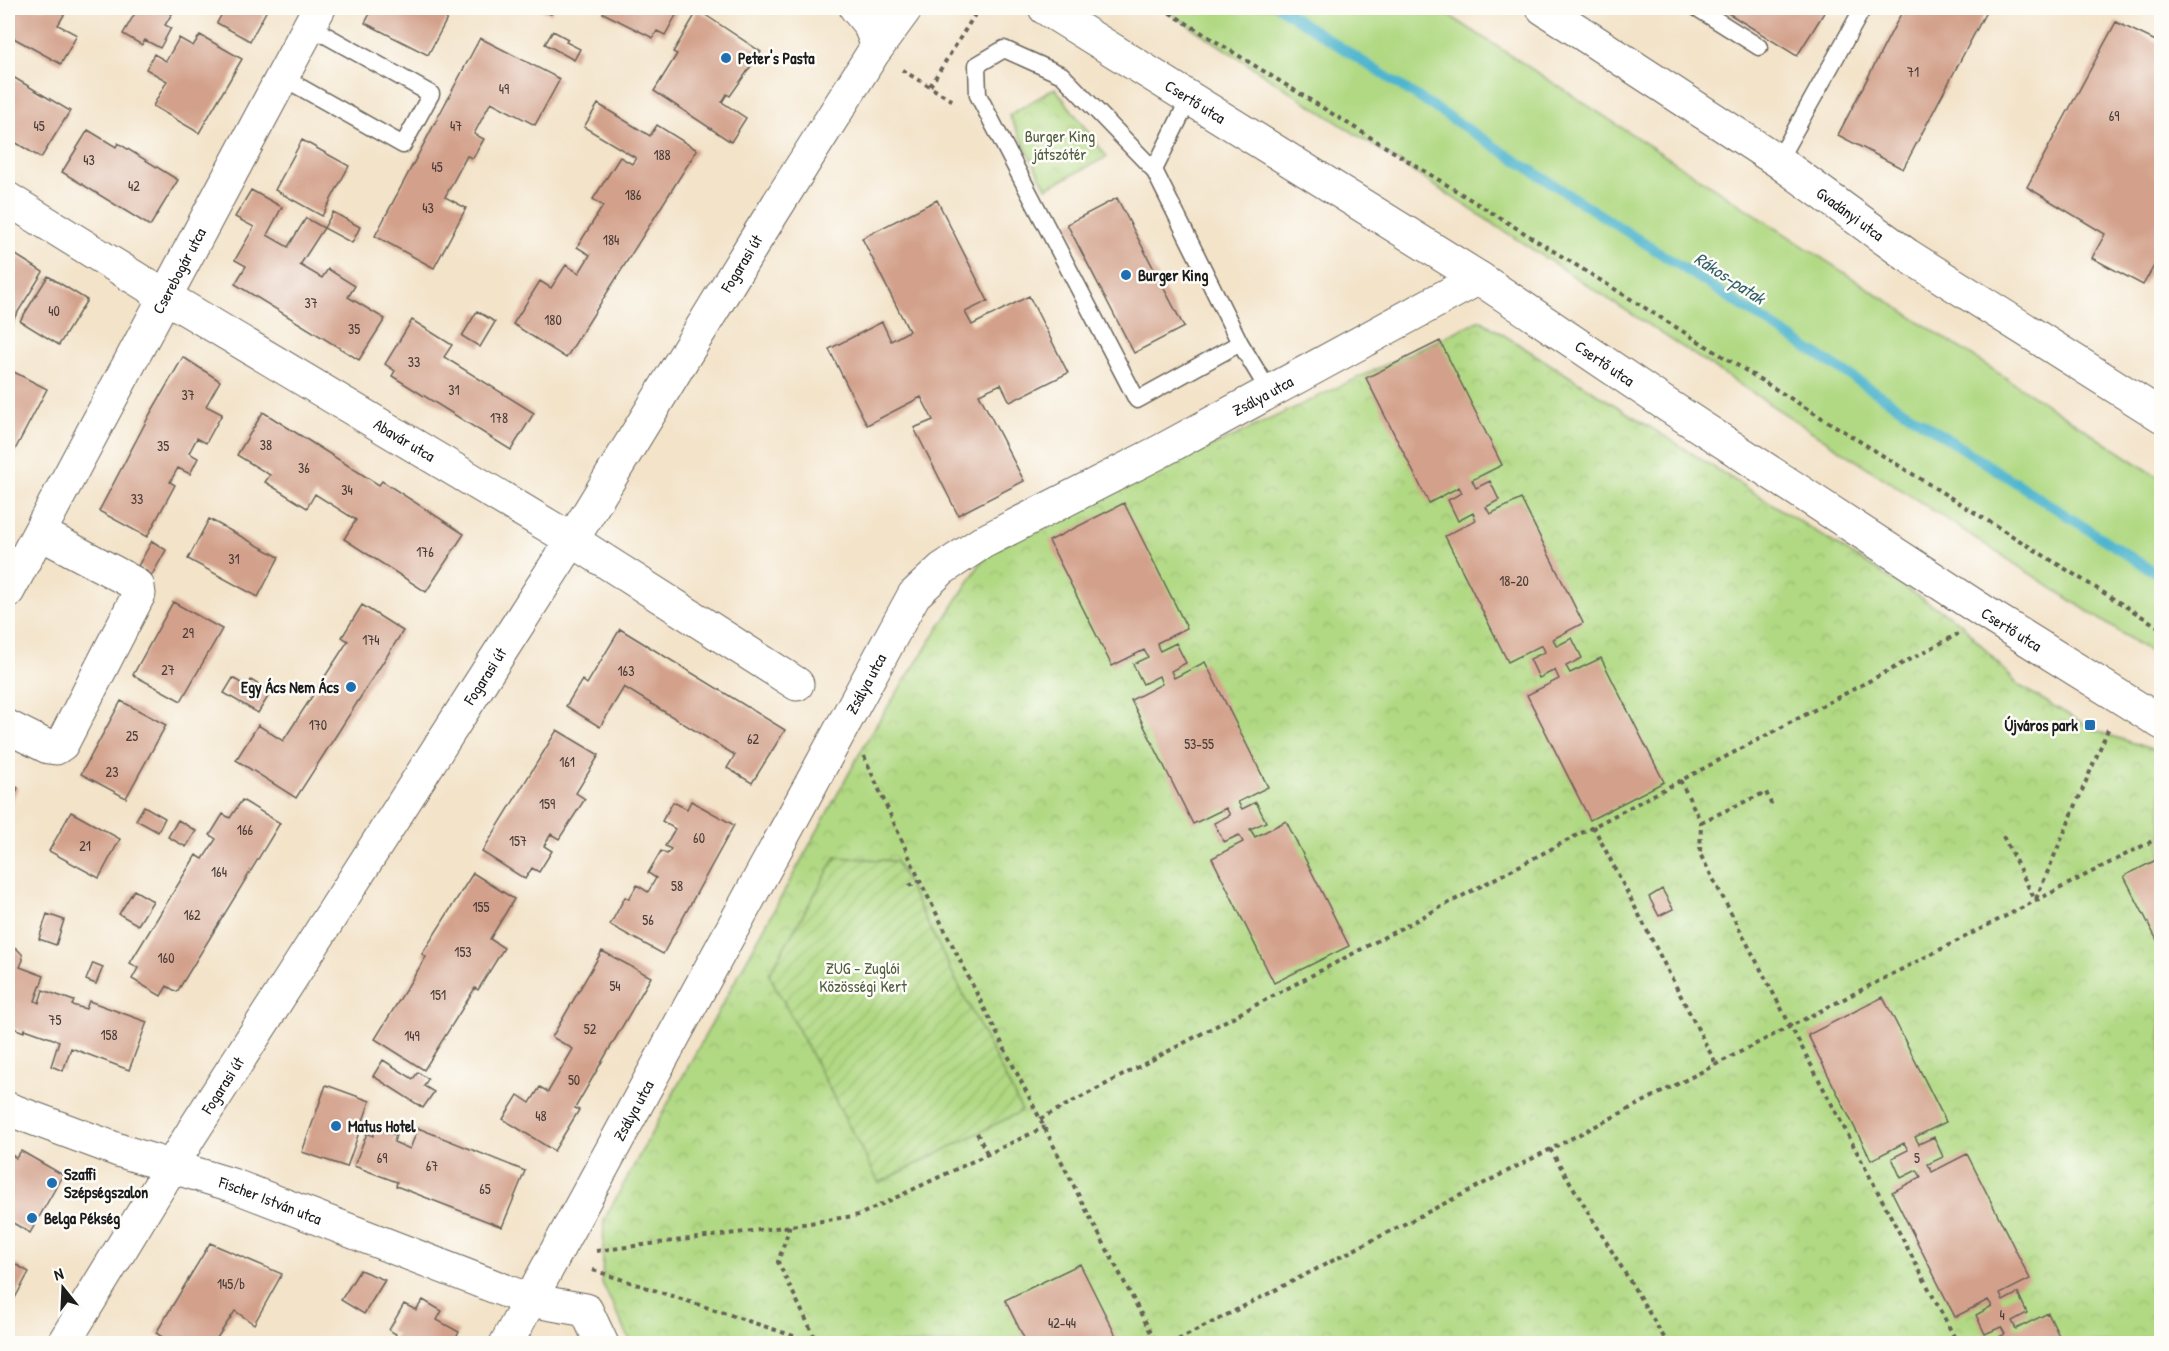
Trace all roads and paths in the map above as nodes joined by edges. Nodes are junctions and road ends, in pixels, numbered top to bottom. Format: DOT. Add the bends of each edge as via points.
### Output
graph roads {
  1 [pos="856,8"];
  2 [pos="906,8"];
  3 [pos="978,8"];
  4 [pos="1046,8"];
  5 [pos="1162,8"];
  6 [pos="1543,8"];
  7 [pos="1697,8"];
  8 [pos="1863,8"];
  9 [pos="314,17"];
  10 [pos="878,46"];
  11 [pos="1759,47"];
  12 [pos="282,77"];
  13 [pos="930,86"];
  14 [pos="1189,99"];
  15 [pos="1778,162"];
  16 [pos="1154,170"];
  17 [pos="8,199"];
  18 [pos="1479,278"];
  19 [pos="166,297"];
  20 [pos="1240,343"];
  21 [pos="1270,393"];
  22 [pos="2162,416"];
  23 [pos="40,533"];
  24 [pos="572,540"];
  25 [pos="8,591"];
  26 [pos="1992,617"];
  27 [pos="2162,629"];
  28 [pos="797,684"];
  29 [pos="2121,698"];
  30 [pos="2162,723"];
  31 [pos="8,727"];
  32 [pos="843,728"];
  33 [pos="1680,780"];
  34 [pos="1772,806"];
  35 [pos="1701,822"];
  36 [pos="1593,826"];
  37 [pos="2162,836"];
  38 [pos="2003,837"];
  39 [pos="920,881"];
  40 [pos="909,886"];
  41 [pos="2035,900"];
  42 [pos="1790,1026"];
  43 [pos="1716,1064"];
  44 [pos="8,1109"];
  45 [pos="1040,1119"];
  46 [pos="1045,1126"];
  47 [pos="977,1133"];
  48 [pos="1550,1149"];
  49 [pos="987,1153"];
  50 [pos="172,1167"];
  51 [pos="790,1226"];
  52 [pos="589,1252"];
  53 [pos="593,1270"];
  54 [pos="529,1300"];
  55 [pos="815,1338"];
  56 [pos="809,1341"];
  57 [pos="63,1344"];
  58 [pos="506,1344"];
  59 [pos="602,1344"];
  60 [pos="1156,1344"];
  61 [pos="1170,1344"];
  62 [pos="1668,1344"];
  63 [pos="1958,1344"];
  1 -- 10 [label="street"];
  2 -- 10 [label="street, Fogarasi út"];
  3 -- 13 [label="path"];
  4 -- 14 [label="street, Csertő utca"];
  5 -- 27 [label="path"];
  6 -- 15 [label="street, Gvadányi utca"];
  7 -- 11 [label="lane"];
  8 -- 15 [label="lane"];
  9 -- 12 [label="street, Cserebogár utca"];
  9 -- 12 [label="lane" via="431,94 403,145"];
  10 -- 24 [label="street, Fogarasi út"];
  12 -- 19 [label="street, Cserebogár utca"];
  14 -- 16 [label="lane"];
  14 -- 18 [label="street, Csertő utca"];
  15 -- 22 [label="street, Gvadányi utca" via="1907,255"];
  16 -- 20 [label="lane"];
  16 -- 20 [label="lane" via="1062,75 1004,49 977,65 978,95 1137,400"];
  17 -- 19 [label="street, Abavár utca"];
  18 -- 21 [label="street, Zsálya utca"];
  18 -- 26 [label="street, Csertő utca"];
  19 -- 23 [label="street, Cserebogár utca"];
  19 -- 24 [label="street, Abavár utca"];
  20 -- 21 [label="lane"];
  21 -- 32 [label="street, Zsálya utca" via="983,542 942,570 914,595"];
  23 -- 25 [label="street, Cserebogár utca"];
  23 -- 31 [label="street" via="132,582 139,594 62,744 48,747"];
  24 -- 28 [label="street, Abavár utca"];
  24 -- 50 [label="street, Fogarasi út"];
  26 -- 29 [label="street, Csertő utca"];
  26 -- 33 [label="path"];
  29 -- 30 [label="street, Csertő utca"];
  29 -- 41 [label="path"];
  32 -- 39 [label="path" via="861,750"];
  32 -- 54 [label="street, Zsálya utca"];
  33 -- 35 [label="path"];
  33 -- 36 [label="path"];
  34 -- 35 [label="path" via="1766,792"];
  35 -- 42 [label="path" via="1700,854"];
  36 -- 43 [label="path"];
  36 -- 45 [label="path"];
  37 -- 41 [label="path"];
  38 -- 41 [label="path"];
  39 -- 40 [label="path"];
  39 -- 45 [label="path"];
  41 -- 42 [label="path"];
  42 -- 43 [label="path"];
  42 -- 63 [label="path"];
  43 -- 48 [label="path"];
  44 -- 50 [label="street, Fischer István utca"];
  45 -- 46 [label="path"];
  46 -- 49 [label="path"];
  46 -- 60 [label="path"];
  47 -- 49 [label="path"];
  48 -- 61 [label="path"];
  48 -- 62 [label="path"];
  49 -- 51 [label="path" via="858,1215"];
  50 -- 54 [label="street, Fischer István utca" via="326,1220"];
  50 -- 57 [label="street, Fogarasi út"];
  51 -- 52 [label="path"];
  51 -- 55 [label="path" via="778,1262"];
  53 -- 56 [label="path"];
  54 -- 58 [label="street, Zsálya utca"];
  54 -- 59 [label="street, Fischer István utca" via="586,1310"];
}
